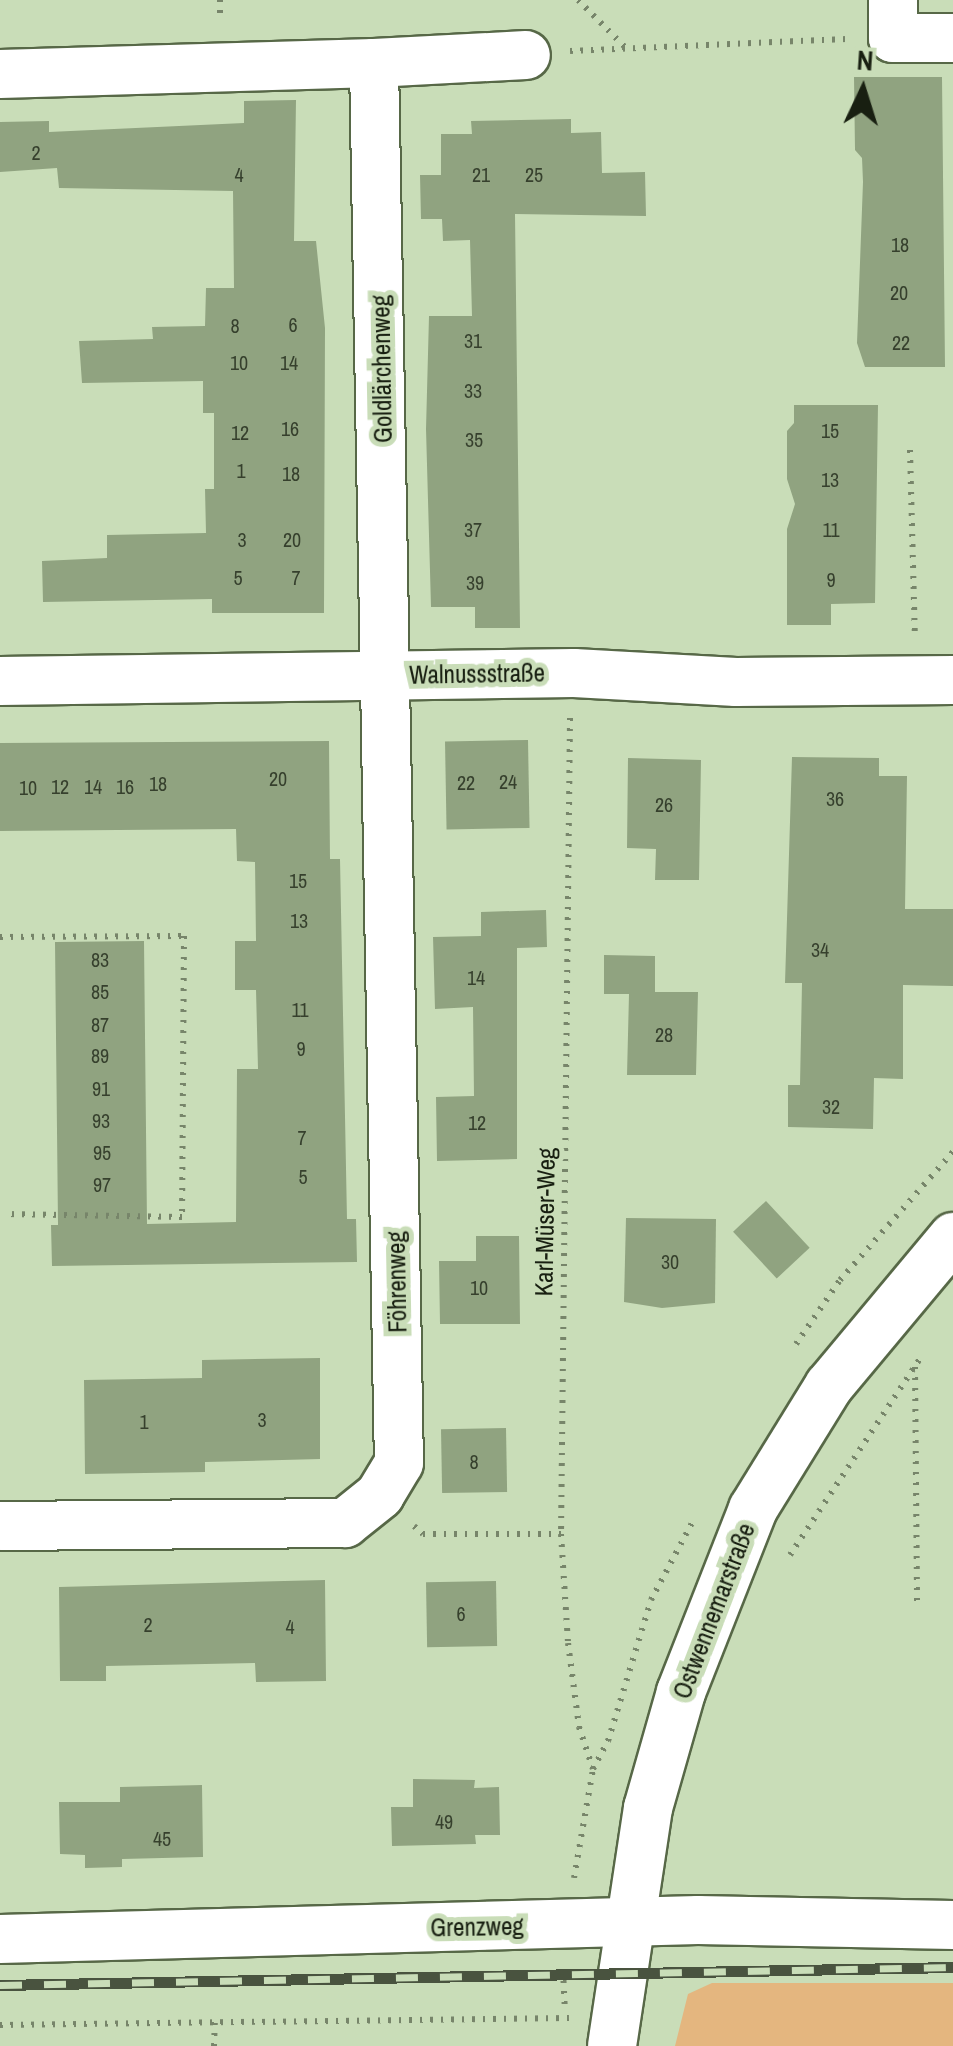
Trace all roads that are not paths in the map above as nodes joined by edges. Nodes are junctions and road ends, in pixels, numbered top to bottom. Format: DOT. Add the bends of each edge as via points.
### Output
graph roads {
  1 [pos="893,19"];
  2 [pos="953,38"];
  3 [pos="526,55"];
  4 [pos="374,63"];
  5 [pos="0,74"];
  6 [pos="390,675"];
  7 [pos="0,681"];
  8 [pos="934,681"];
  9 [pos="953,1236"];
  10 [pos="0,1526"];
  11 [pos="627,1923"];
  12 [pos="953,1925"];
  13 [pos="0,1939"];
  14 [pos="613,2033"];
  1 -- 2 [label="street"];
  3 -- 4 [label="street"];
  4 -- 5 [label="street"];
  4 -- 6 [label="street, Goldlärchenweg"];
  6 -- 7 [label="street, Walnussstraße"];
  6 -- 8 [label="street, Walnussstraße"];
  6 -- 10 [label="street, Föhrenweg" via="399,1463 380,1495 345,1523"];
  9 -- 11 [label="street, Ostwennemarstraße" via="829,1386 753,1509 681,1692 648,1808"];
  11 -- 12 [label="street, Grenzweg"];
  11 -- 13 [label="street, Grenzweg"];
  11 -- 14 [label="street, Ostwennemarstraße"];
}
